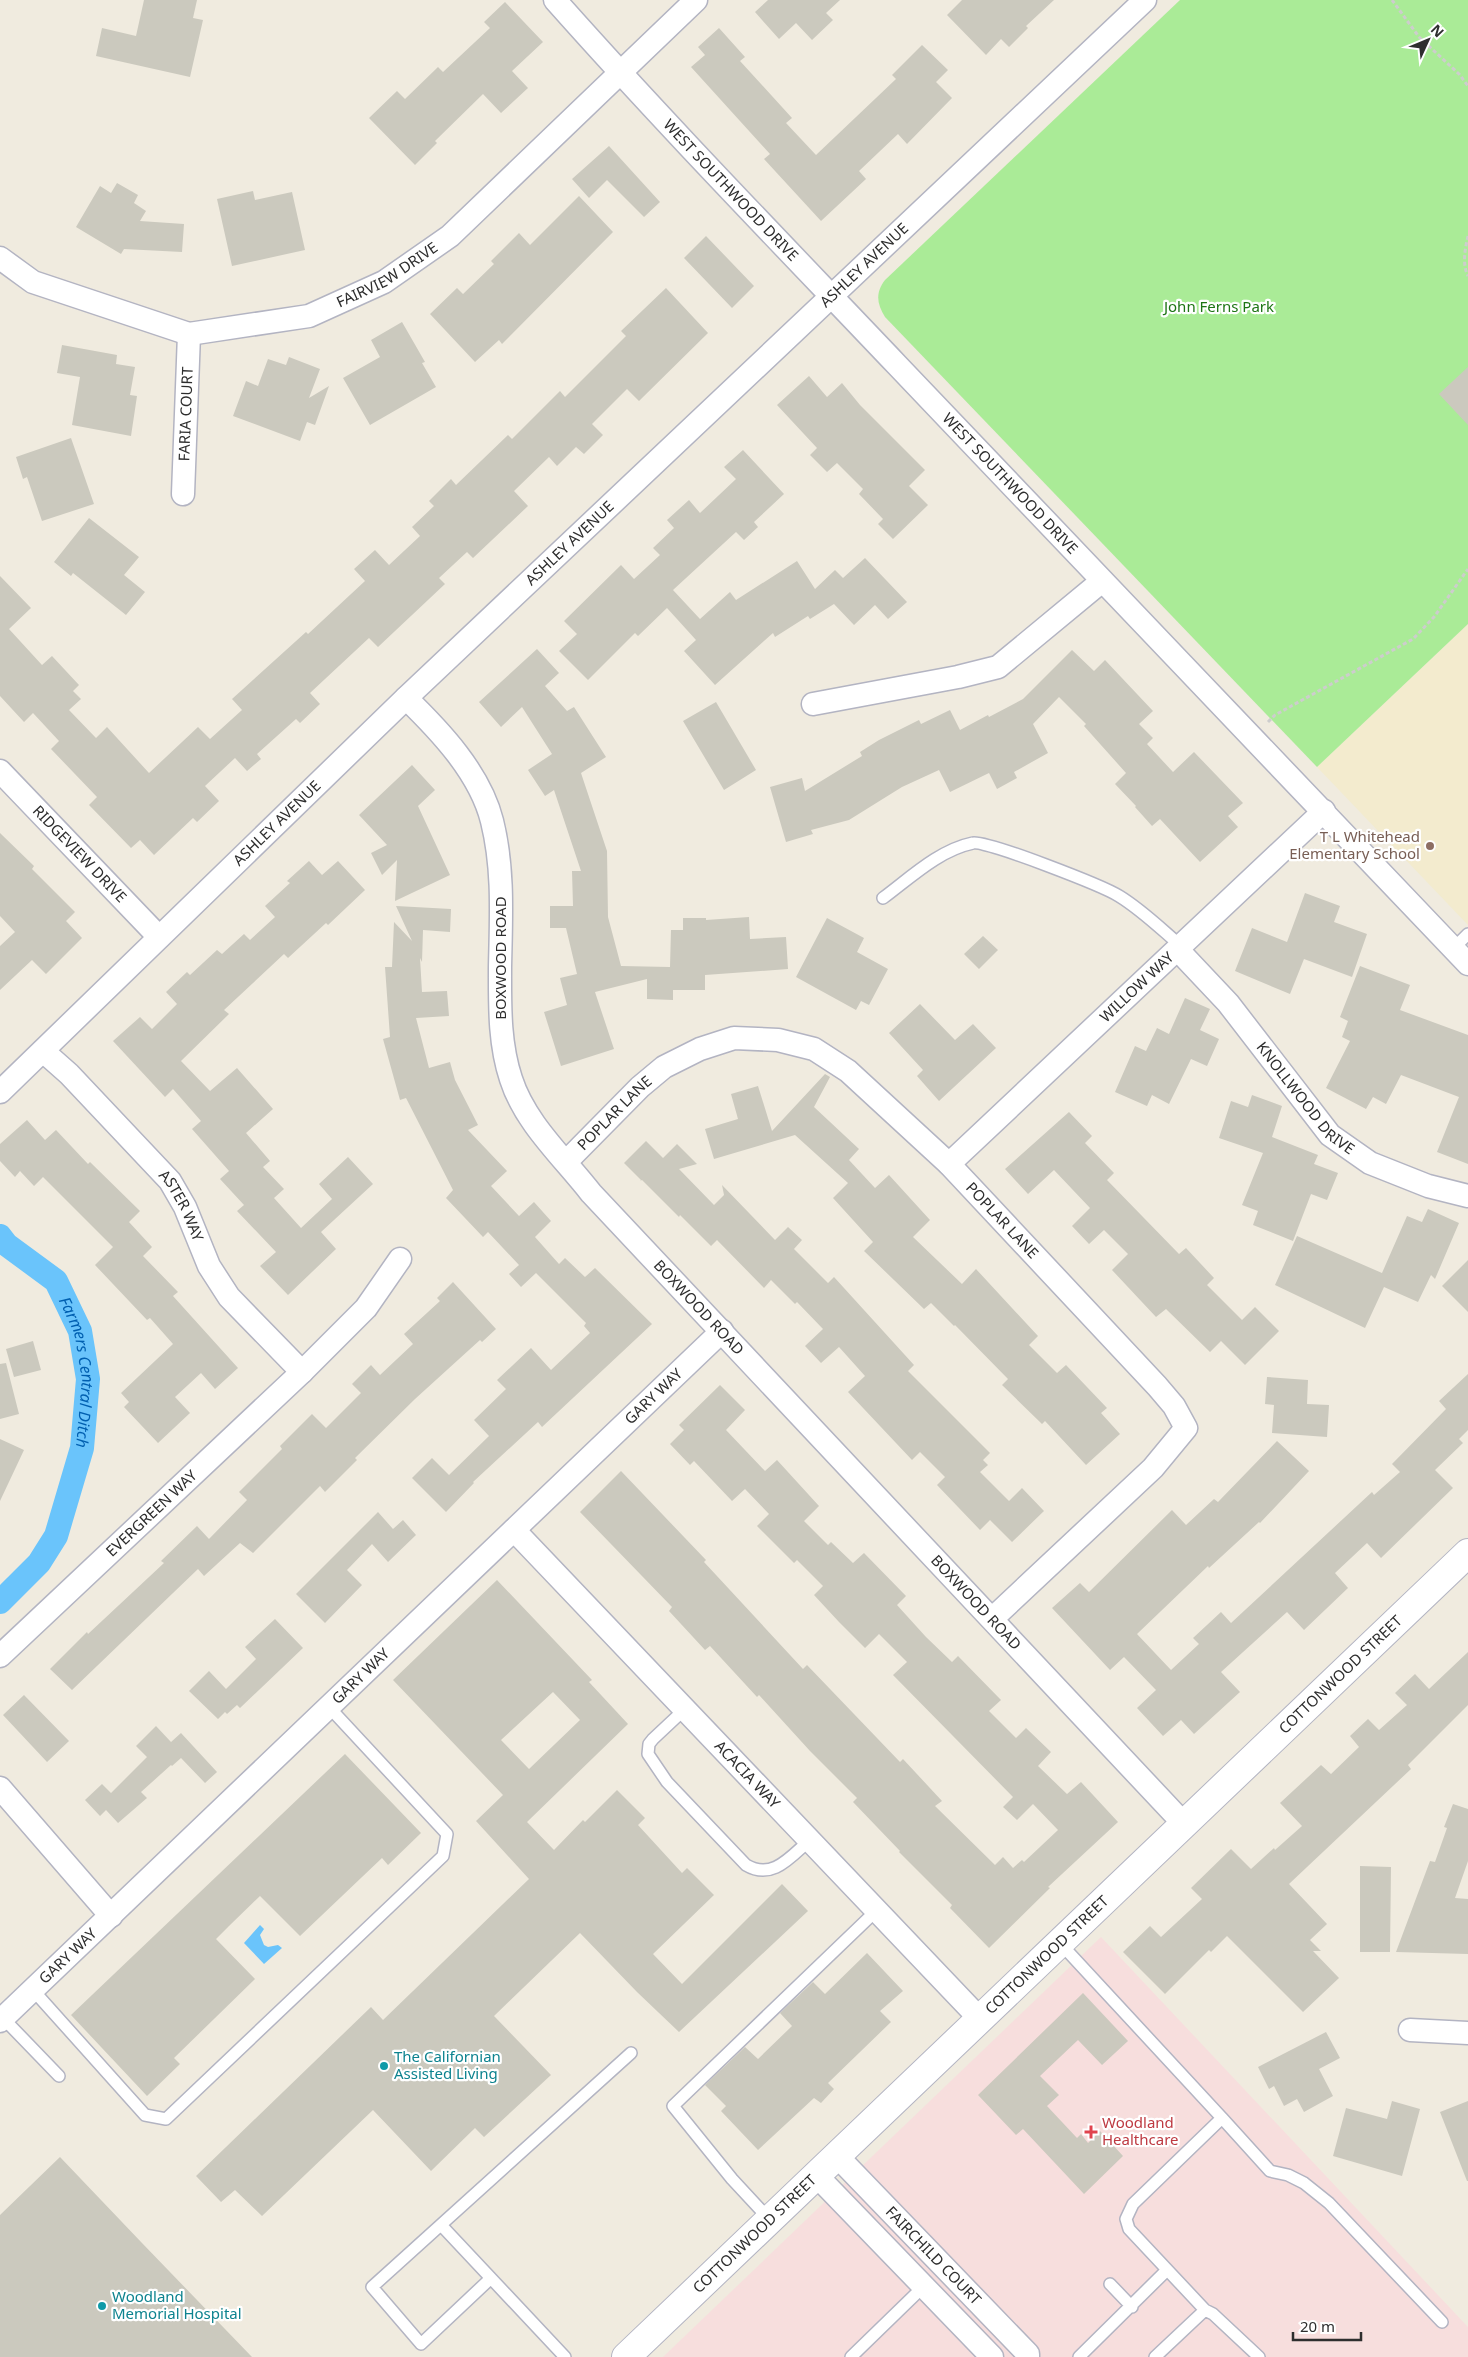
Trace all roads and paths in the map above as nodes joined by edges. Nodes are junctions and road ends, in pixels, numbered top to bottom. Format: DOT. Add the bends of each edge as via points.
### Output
graph roads {
  1 [pos="556,0"];
  2 [pos="696,0"];
  3 [pos="1145,0"];
  4 [pos="1392,0"];
  5 [pos="621,74"];
  6 [pos="1468,86"];
  7 [pos="1468,236"];
  8 [pos="0,258"];
  9 [pos="1468,276"];
  10 [pos="829,296"];
  11 [pos="189,334"];
  12 [pos="182,494"];
  13 [pos="1468,569"];
  14 [pos="1102,582"];
  15 [pos="406,698"];
  16 [pos="813,704"];
  17 [pos="1253,737"];
  18 [pos="0,771"];
  19 [pos="1324,811"];
  20 [pos="883,898"];
  21 [pos="160,937"];
  22 [pos="1180,948"];
  23 [pos="1463,949"];
  24 [pos="43,1051"];
  25 [pos="0,1092"];
  26 [pos="566,1162"];
  27 [pos="949,1164"];
  28 [pos="1468,1196"];
  29 [pos="400,1259"];
  30 [pos="722,1331"];
  31 [pos="302,1372"];
  32 [pos="514,1530"];
  33 [pos="1468,1553"];
  34 [pos="993,1618"];
  35 [pos="0,1656"];
  36 [pos="328,1706"];
  37 [pos="685,1709"];
  38 [pos="0,1788"];
  39 [pos="1184,1824"];
  40 [pos="811,1839"];
  41 [pos="878,1909"];
  42 [pos="111,1916"];
  43 [pos="1060,1943"];
  44 [pos="33,1990"];
  45 [pos="980,2019"];
  46 [pos="2,2020"];
  47 [pos="1410,2030"];
  48 [pos="1468,2033"];
  49 [pos="630,2053"];
  50 [pos="59,2076"];
  51 [pos="1222,2118"];
  52 [pos="836,2156"];
  53 [pos="816,2175"];
  54 [pos="770,2220"];
  55 [pos="440,2225"];
  56 [pos="1167,2270"];
  57 [pos="490,2278"];
  58 [pos="1110,2284"];
  59 [pos="923,2287"];
  60 [pos="1132,2307"];
  61 [pos="1205,2310"];
  62 [pos="1442,2322"];
  63 [pos="629,2356"];
  64 [pos="565,2357"];
  65 [pos="851,2357"];
  66 [pos="992,2357"];
  67 [pos="1028,2357"];
  68 [pos="1079,2357"];
  69 [pos="1155,2357"];
  70 [pos="1259,2357"];
  1 -- 5 [label="street, WEST SOUTHWOOD DRIVE"];
  2 -- 5 [label="street, FAIRVIEW DRIVE"];
  3 -- 10 [label="street, ASHLEY AVENUE"];
  4 -- 6 [label="path" via="1419,37"];
  5 -- 10 [label="street, WEST SOUTHWOOD DRIVE"];
  5 -- 11 [label="street, FAIRVIEW DRIVE" via="450,236 384,282 308,316"];
  7 -- 9 [label="path" via="1464,262"];
  8 -- 11 [label="street, FAIRVIEW DRIVE" via="33,282"];
  10 -- 14 [label="street, WEST SOUTHWOOD DRIVE"];
  10 -- 15 [label="street, ASHLEY AVENUE"];
  11 -- 12 [label="street, FARIA COURT"];
  13 -- 17 [label="path" via="1413,639 1274,715"];
  14 -- 16 [label="street" via="998,667"];
  14 -- 17 [label="street, WEST SOUTHWOOD DRIVE"];
  15 -- 21 [label="street, ASHLEY AVENUE"];
  15 -- 26 [label="street, BOXWOOD ROAD" via="458,757 477,785 492,820 501,882 502,1051 523,1109"];
  17 -- 19 [label="street, WEST SOUTHWOOD DRIVE"];
  18 -- 21 [label="street, RIDGEVIEW DRIVE"];
  19 -- 22 [label="street, WILLOW WAY"];
  19 -- 23 [label="street, WEST SOUTHWOOD DRIVE"];
  20 -- 22 [label="lane" via="948,851 975,842 1034,860 1118,895 1152,920"];
  21 -- 24 [label="street, ASHLEY AVENUE"];
  22 -- 27 [label="street, WILLOW WAY"];
  22 -- 28 [label="street, KNOLLWOOD DRIVE" via="1228,1003 1330,1135 1370,1163 1428,1186"];
  24 -- 25 [label="street, ASHLEY AVENUE"];
  24 -- 31 [label="street, ASTER WAY" via="69,1074 170,1181 186,1207 209,1266 229,1296"];
  26 -- 27 [label="street, POPLAR LANE" via="664,1067 700,1049 734,1038 778,1040 814,1050 848,1070"];
  26 -- 30 [label="street, BOXWOOD ROAD" via="591,1193"];
  27 -- 34 [label="street, POPLAR LANE" via="1157,1386 1174,1406 1186,1428 1153,1468"];
  29 -- 31 [label="street, EVERGREEN WAY" via="366,1308"];
  30 -- 32 [label="street, GARY WAY"];
  30 -- 34 [label="street, BOXWOOD ROAD"];
  31 -- 35 [label="street, EVERGREEN WAY"];
  32 -- 36 [label="street, GARY WAY"];
  32 -- 37 [label="street, ACACIA WAY"];
  33 -- 39 [label="street, COTTONWOOD STREET"];
  34 -- 39 [label="street, BOXWOOD ROAD"];
  36 -- 42 [label="street, GARY WAY"];
  36 -- 44 [label="lane" via="447,1834 443,1856 166,2119 145,2115"];
  37 -- 40 [label="street, ACACIA WAY"];
  37 -- 40 [label="lane" via="653,1740 648,1754 667,1782 741,1860 753,1869 770,1870 781,1865"];
  38 -- 42 [label="street"];
  39 -- 43 [label="street, COTTONWOOD STREET"];
  40 -- 41 [label="street, ACACIA WAY"];
  41 -- 45 [label="street, ACACIA WAY"];
  41 -- 54 [label="lane" via="673,2106"];
  42 -- 44 [label="street, GARY WAY"];
  43 -- 45 [label="street, COTTONWOOD STREET"];
  43 -- 51 [label="lane"];
  44 -- 46 [label="street, GARY WAY"];
  45 -- 52 [label="street, COTTONWOOD STREET"];
  46 -- 50 [label="lane"];
  47 -- 48 [label="street"];
  49 -- 55 [label="lane"];
  51 -- 56 [label="lane" via="1128,2211 1129,2229"];
  51 -- 62 [label="lane" via="1270,2172 1304,2182 1329,2203"];
  52 -- 53 [label="street, COTTONWOOD STREET"];
  52 -- 67 [label="street, FAIRCHILD COURT"];
  53 -- 54 [label="street, COTTONWOOD STREET"];
  53 -- 59 [label="street, FAIRCHILD COURT"];
  54 -- 63 [label="street, COTTONWOOD STREET"];
  55 -- 57 [label="lane"];
  55 -- 57 [label="lane" via="372,2287 421,2344"];
  56 -- 60 [label="lane"];
  56 -- 61 [label="lane"];
  57 -- 64 [label="lane"];
  58 -- 60 [label="lane"];
  59 -- 65 [label="lane"];
  59 -- 66 [label="street, FAIRCHILD COURT"];
  60 -- 68 [label="lane"];
  61 -- 69 [label="lane"];
  61 -- 70 [label="lane"];
}
